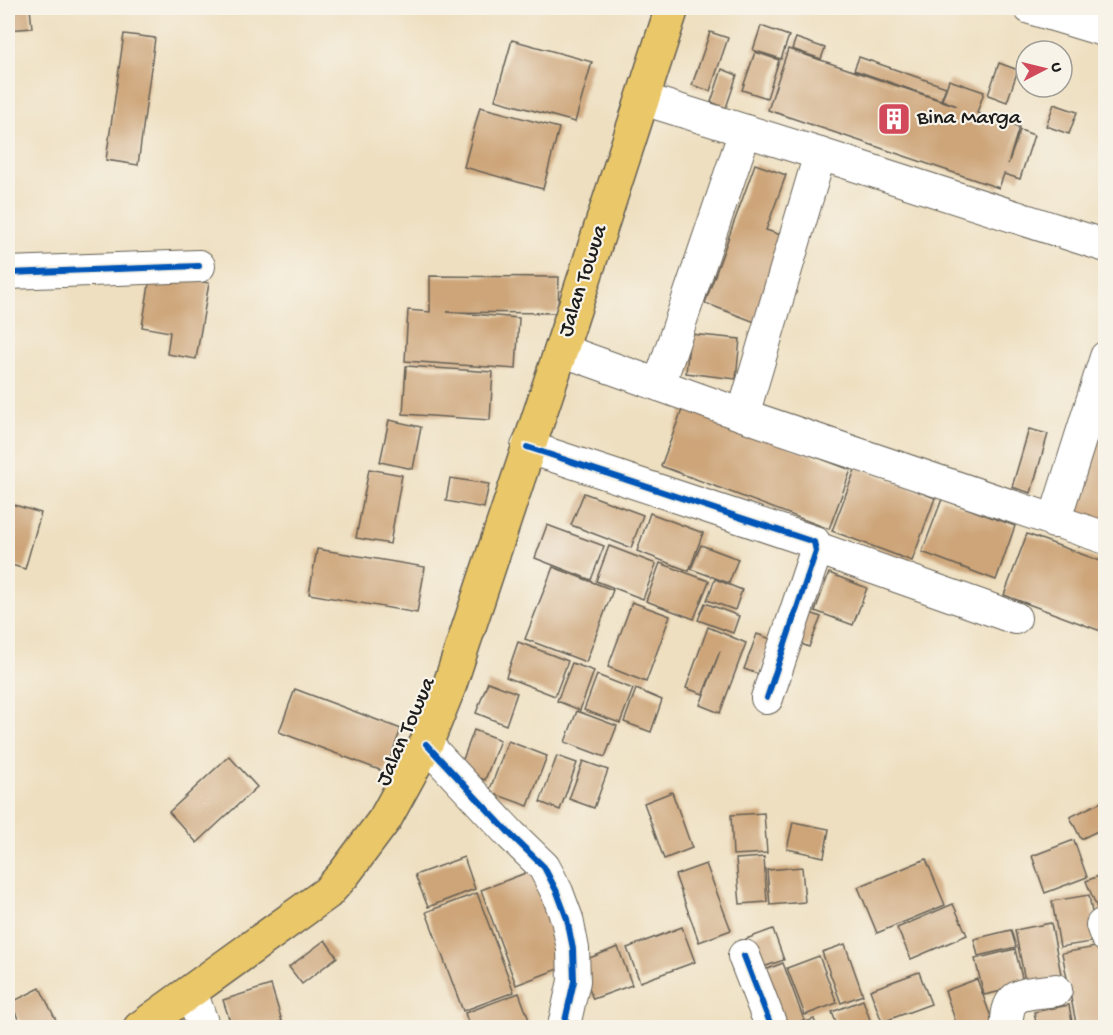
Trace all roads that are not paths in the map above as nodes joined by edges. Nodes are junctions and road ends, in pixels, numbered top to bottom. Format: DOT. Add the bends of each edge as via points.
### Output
graph roads {
  1 [pos="672,8"];
  2 [pos="1030,8"];
  3 [pos="1106,31"];
  4 [pos="643,99"];
  5 [pos="745,131"];
  6 [pos="820,154"];
  7 [pos="1106,246"];
  8 [pos="199,266"];
  9 [pos="8,273"];
  10 [pos="561,350"];
  11 [pos="1106,357"];
  12 [pos="659,385"];
  13 [pos="743,415"];
  14 [pos="527,447"];
  15 [pos="1054,522"];
  16 [pos="1106,538"];
  17 [pos="816,548"];
  18 [pos="1015,618"];
  19 [pos="767,698"];
  20 [pos="426,744"];
  21 [pos="744,956"];
  22 [pos="1056,990"];
  23 [pos="191,992"];
  24 [pos="565,1022"];
  25 [pos="140,1028"];
  26 [pos="204,1028"];
  27 [pos="772,1028"];
  28 [pos="1006,1028"];
  1 -- 4 [label="main road, Jalan Towua"];
  2 -- 3 [label="street"];
  4 -- 5 [label="street"];
  4 -- 10 [label="main road, Jalan Towua"];
  5 -- 6 [label="street"];
  5 -- 12 [label="street"];
  6 -- 7 [label="street"];
  6 -- 13 [label="street"];
  8 -- 9 [label="street"];
  10 -- 12 [label="street"];
  10 -- 14 [label="main road, Jalan Towua"];
  11 -- 15 [label="street"];
  12 -- 13 [label="street"];
  13 -- 15 [label="street"];
  14 -- 17 [label="street" via="814,542"];
  14 -- 20 [label="main road, Jalan Towua" via="449,687"];
  15 -- 16 [label="street"];
  17 -- 18 [label="street"];
  17 -- 19 [label="street"];
  20 -- 23 [label="main road, Jalan Towua" via="385,819 327,893"];
  20 -- 24 [label="street" via="544,867 557,892 573,950 574,981"];
  21 -- 27 [label="street"];
  22 -- 28 [label="street" via="1018,996 1010,1002"];
  23 -- 25 [label="main road, Jalan Towua"];
  23 -- 26 [label="street"];
}
